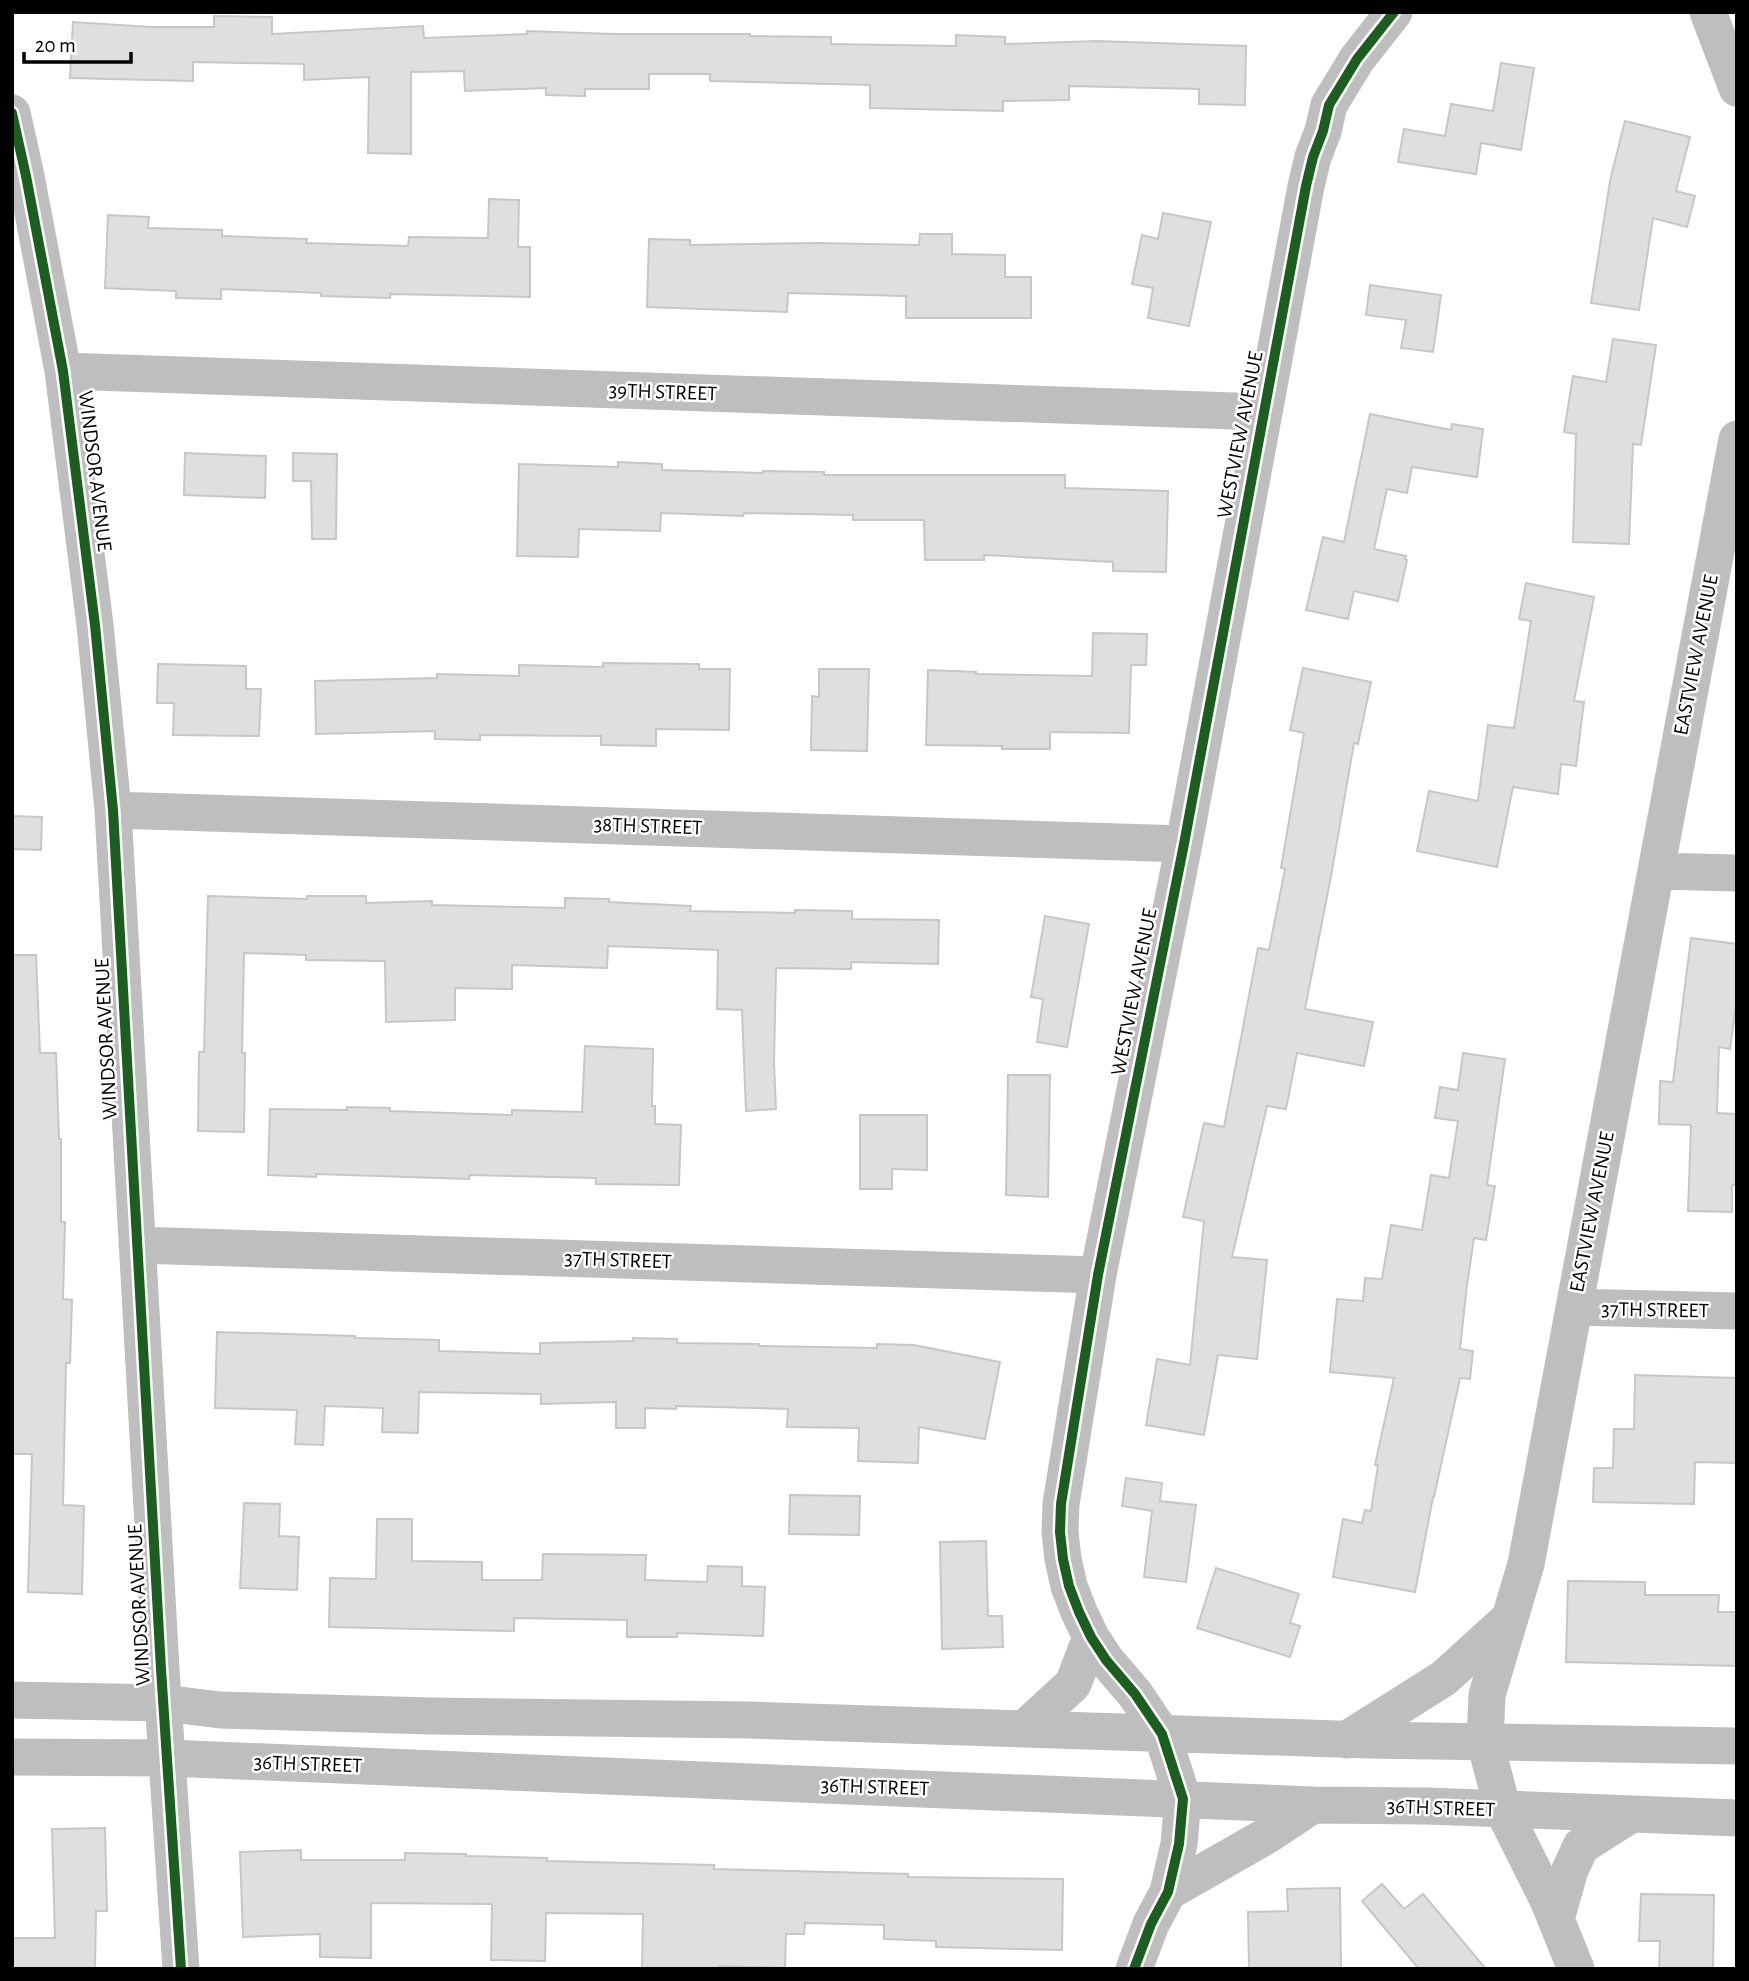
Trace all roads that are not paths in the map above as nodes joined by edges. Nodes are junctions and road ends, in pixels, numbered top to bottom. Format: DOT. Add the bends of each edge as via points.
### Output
graph roads {
  1 [pos="1394,12"];
  2 [pos="1708,12"];
  3 [pos="1737,88"];
  4 [pos="12,113"];
  5 [pos="63,371"];
  6 [pos="1264,412"];
  7 [pos="1737,439"];
  8 [pos="113,810"];
  9 [pos="1184,844"];
  10 [pos="1656,871"];
  11 [pos="1737,873"];
  12 [pos="137,1245"];
  13 [pos="1098,1275"];
  14 [pos="1574,1307"];
  15 [pos="1737,1311"];
  16 [pos="1510,1617"];
  17 [pos="1091,1637"];
  18 [pos="12,1700"];
  19 [pos="164,1703"];
  20 [pos="1024,1729"];
  21 [pos="1162,1734"];
  22 [pos="1346,1740"];
  23 [pos="1485,1742"];
  24 [pos="1737,1746"];
  25 [pos="12,1757"];
  26 [pos="167,1758"];
  27 [pos="1183,1799"];
  28 [pos="1313,1805"];
  29 [pos="1503,1810"];
  30 [pos="1630,1815"];
  31 [pos="1737,1818"];
  32 [pos="1168,1892"];
  33 [pos="1556,1919"];
  34 [pos="181,1969"];
  35 [pos="1134,1969"];
  36 [pos="1576,1969"];
  1 -- 6 [label="street, WESTVIEW AVENUE" via="1329,105 1306,186"];
  2 -- 3 [label="street"];
  4 -- 5 [label="street, WINDSOR AVENUE"];
  5 -- 6 [label="street, 39TH STREET"];
  5 -- 8 [label="street, WINDSOR AVENUE"];
  6 -- 9 [label="street, WESTVIEW AVENUE"];
  7 -- 10 [label="street, EASTVIEW AVENUE"];
  8 -- 9 [label="street, 38TH STREET"];
  8 -- 12 [label="street, WINDSOR AVENUE"];
  9 -- 13 [label="street, WESTVIEW AVENUE"];
  10 -- 11 [label="street"];
  10 -- 14 [label="street, EASTVIEW AVENUE"];
  12 -- 13 [label="street, 37TH STREET"];
  12 -- 19 [label="street, WINDSOR AVENUE"];
  13 -- 17 [label="street, WESTVIEW AVENUE" via="1060,1518 1069,1586"];
  14 -- 15 [label="street, 37TH STREET"];
  14 -- 16 [label="street, EASTVIEW AVENUE" via="1526,1564"];
  16 -- 22 [label="street" via="1444,1678"];
  16 -- 23 [label="street, EASTVIEW AVENUE" via="1487,1695"];
  17 -- 20 [label="street" via="1073,1684"];
  17 -- 21 [label="street, WESTVIEW AVENUE"];
  18 -- 19 [label="street"];
  19 -- 20 [label="street" via="220,1710"];
  19 -- 26 [label="street, WINDSOR AVENUE"];
  20 -- 21 [label="street"];
  21 -- 22 [label="street"];
  21 -- 27 [label="street, WESTVIEW AVENUE"];
  22 -- 23 [label="street"];
  23 -- 24 [label="street"];
  23 -- 29 [label="street, EASTVIEW AVENUE"];
  25 -- 26 [label="street, 36TH STREET"];
  26 -- 27 [label="street, 36TH STREET"];
  26 -- 34 [label="street, WINDSOR AVENUE"];
  27 -- 28 [label="street, 36TH STREET"];
  27 -- 32 [label="street, WESTVIEW AVENUE"];
  28 -- 29 [label="street, 36TH STREET"];
  28 -- 32 [label="street"];
  29 -- 30 [label="street, 36TH STREET"];
  29 -- 33 [label="street, EASTVIEW AVENUE"];
  30 -- 31 [label="street, 36TH STREET"];
  30 -- 33 [label="street" via="1581,1846"];
  32 -- 35 [label="street, WESTVIEW AVENUE"];
  33 -- 36 [label="street, EASTVIEW AVENUE"];
}
